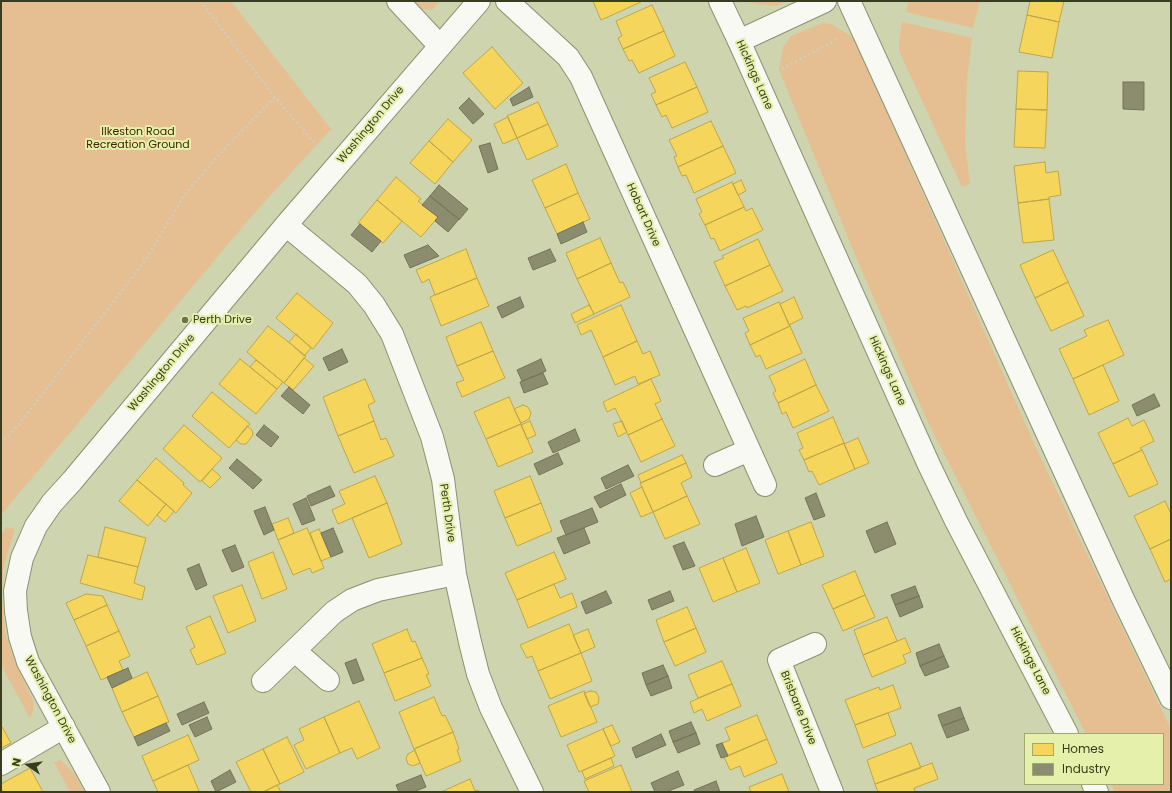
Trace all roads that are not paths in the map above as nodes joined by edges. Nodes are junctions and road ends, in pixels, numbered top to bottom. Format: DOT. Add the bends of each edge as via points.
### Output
graph roads {
  1 [pos="398,1"];
  2 [pos="478,1"];
  3 [pos="507,1"];
  4 [pos="720,1"];
  5 [pos="825,1"];
  6 [pos="849,1"];
  7 [pos="739,41"];
  8 [pos="439,45"];
  9 [pos="286,225"];
  10 [pos="749,450"];
  11 [pos="715,465"];
  12 [pos="765,486"];
  13 [pos="455,574"];
  14 [pos="815,644"];
  15 [pos="295,650"];
  16 [pos="328,680"];
  17 [pos="264,681"];
  18 [pos="1171,698"];
  19 [pos="64,727"];
  20 [pos="1066,733"];
  21 [pos="1,764"];
  22 [pos="99,792"];
  23 [pos="532,792"];
  24 [pos="832,792"];
  1 -- 8 [label="street"];
  2 -- 8 [label="street, Washington Drive"];
  3 -- 10 [label="street, Hobart Drive" via="568,57 580,77"];
  4 -- 7 [label="street, Hickings Lane"];
  5 -- 7 [label="street"];
  6 -- 18 [label="street"];
  7 -- 20 [label="street, Hickings Lane" via="929,465"];
  8 -- 9 [label="street, Washington Drive"];
  9 -- 13 [label="street, Perth Drive" via="357,284 374,304 392,334 432,437 443,478"];
  9 -- 19 [label="street, Washington Drive" via="52,503 36,526 22,558 15,591 16,611 20,638 28,662"];
  10 -- 11 [label="street"];
  10 -- 12 [label="street, Hobart Drive"];
  13 -- 15 [label="street" via="378,590 352,600 334,612"];
  13 -- 23 [label="street, Perth Drive" via="478,674 491,708"];
  14 -- 24 [label="street, Brisbane Drive" via="779,660"];
  15 -- 16 [label="street"];
  15 -- 17 [label="street"];
  19 -- 21 [label="street"];
  19 -- 22 [label="street, Washington Drive"];
}
